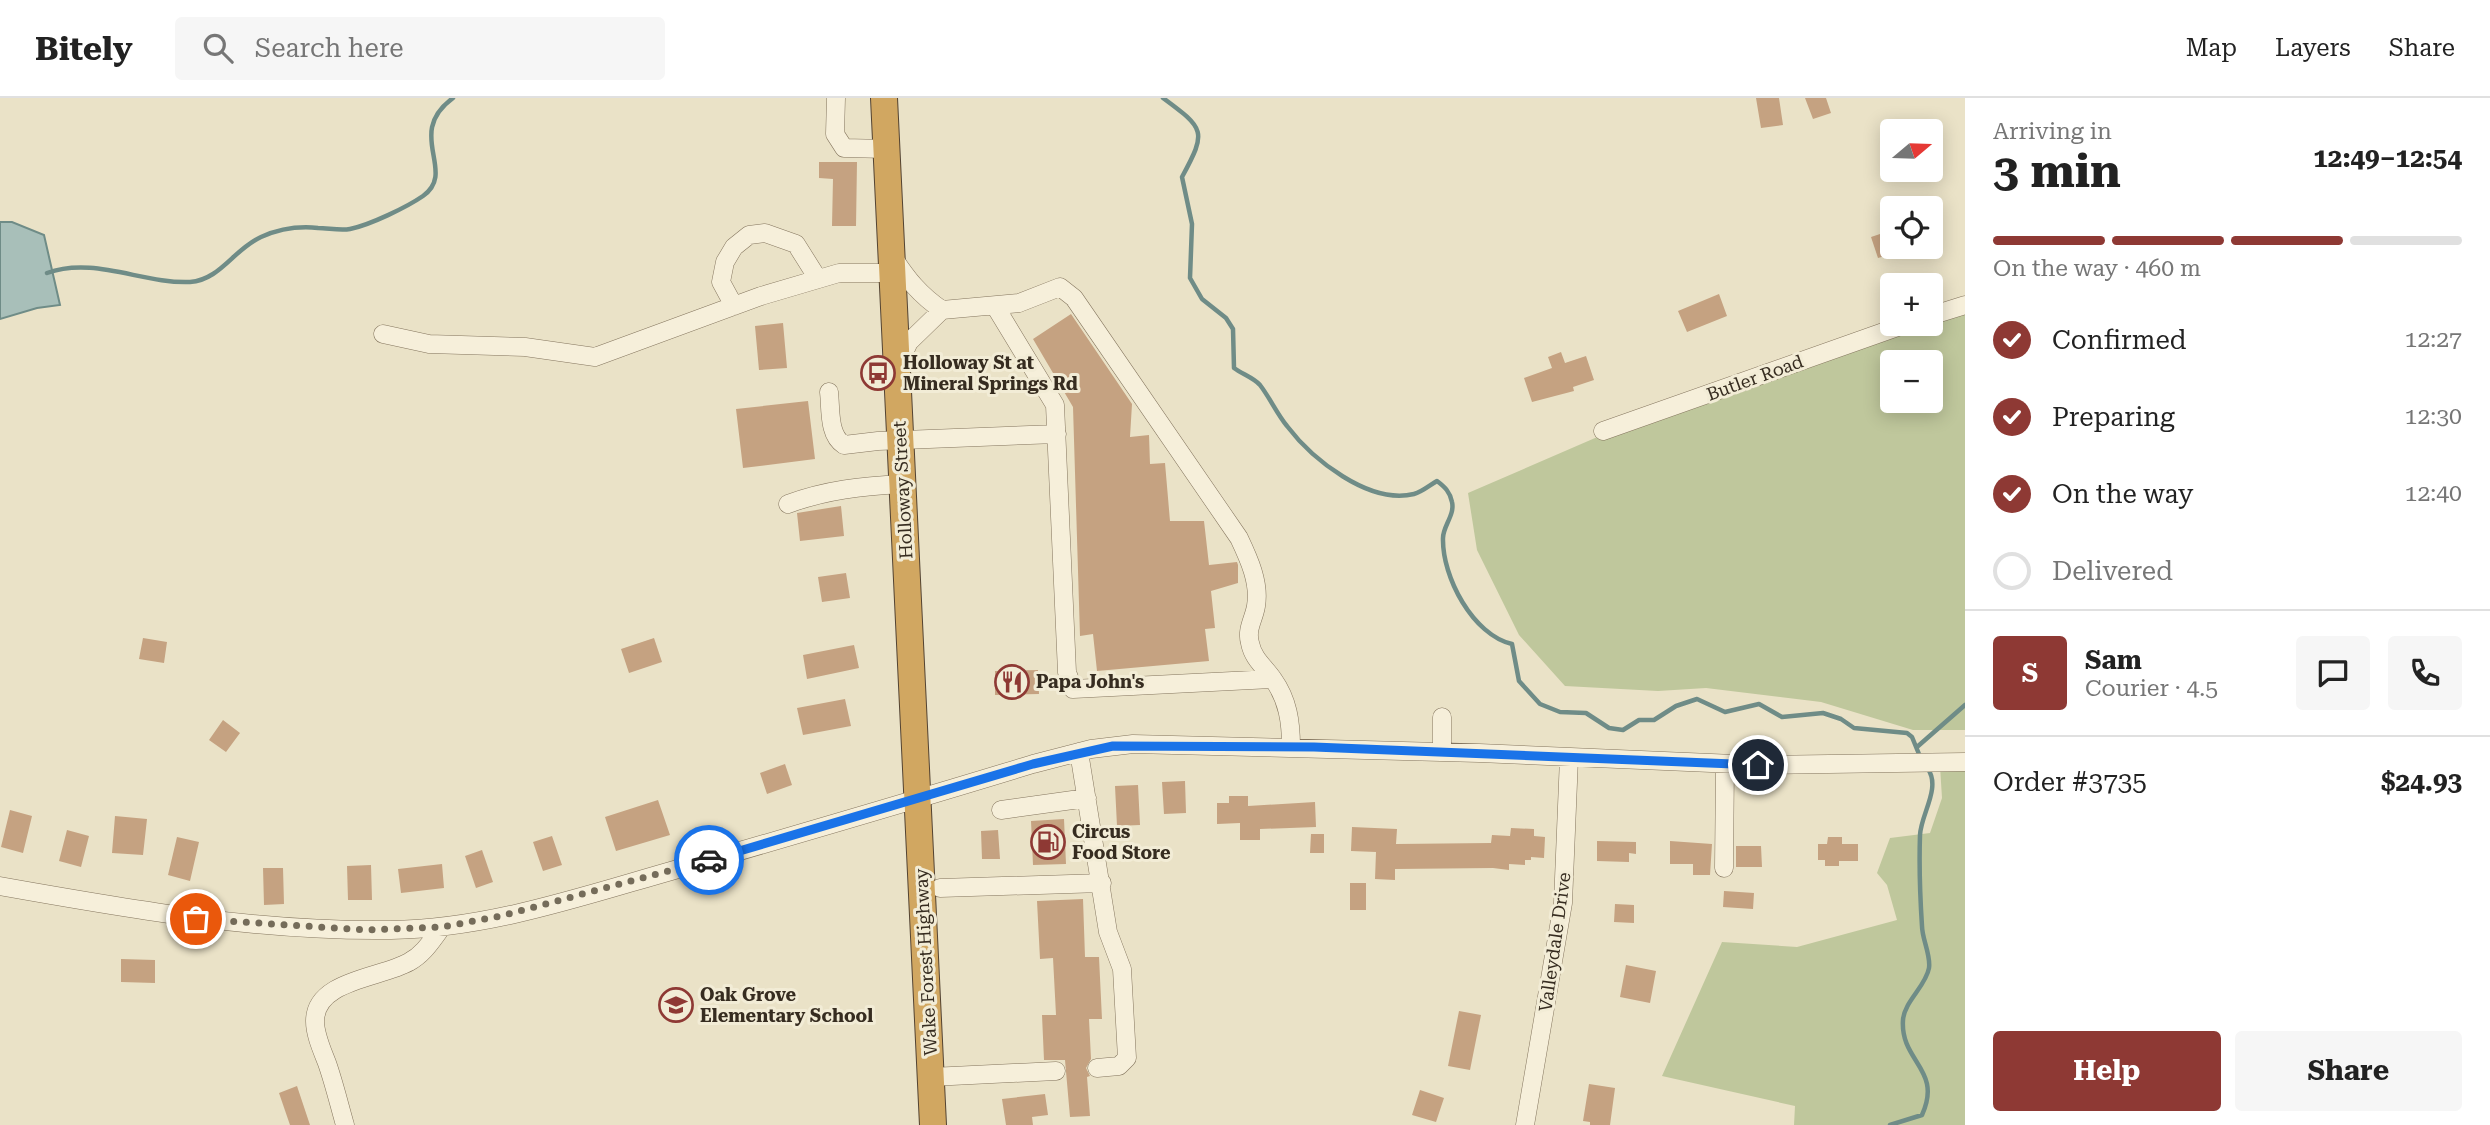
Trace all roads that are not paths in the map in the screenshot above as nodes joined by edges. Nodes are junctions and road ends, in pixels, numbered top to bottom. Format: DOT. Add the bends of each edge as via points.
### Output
graph roads {
  1 [pos="836,98"];
  2 [pos="884,98"];
  3 [pos="887,149"];
  4 [pos="892,263"];
  5 [pos="818,279"];
  6 [pos="1965,305"];
  7 [pos="734,306"];
  8 [pos="995,306"];
  9 [pos="942,310"];
  10 [pos="1943,312"];
  11 [pos="1880,333"];
  12 [pos="383,334"];
  13 [pos="897,368"];
  14 [pos="829,392"];
  15 [pos="1603,431"];
  16 [pos="1057,434"];
  17 [pos="901,440"];
  18 [pos="903,484"];
  19 [pos="788,504"];
  20 [pos="1273,679"];
  21 [pos="1442,717"];
  22 [pos="1291,747"];
  23 [pos="1079,752"];
  24 [pos="1442,752"];
  25 [pos="1570,758"];
  26 [pos="1965,762"];
  27 [pos="1725,764"];
  28 [pos="1087,798"];
  29 [pos="918,799"];
  30 [pos="1000,810"];
  31 [pos="1724,868"];
  32 [pos="1102,883"];
  33 [pos="0,887"];
  34 [pos="940,888"];
  35 [pos="442,927"];
  36 [pos="1097,1068"];
  37 [pos="1056,1071"];
  38 [pos="931,1077"];
  39 [pos="345,1125"];
  40 [pos="933,1125"];
  41 [pos="1525,1125"];
  1 -- 3 [label="street" via="835,134 844,148"];
  2 -- 3 [label="highway, Holloway Street"];
  3 -- 4 [label="highway, Holloway Street"];
  4 -- 5 [label="street"];
  4 -- 9 [label="street" via="924,298"];
  4 -- 13 [label="highway, Holloway Street"];
  5 -- 7 [label="street"];
  5 -- 7 [label="street" via="796,244 765,233 749,235 725,262 721,282"];
  6 -- 10 [label="street"];
  7 -- 12 [label="street" via="595,357 525,347 429,344"];
  8 -- 9 [label="street"];
  8 -- 16 [label="street" via="1052,398"];
  8 -- 20 [label="street" via="1019,303 1060,287 1074,298 1239,538 1256,585 1249,641 1254,656"];
  9 -- 13 [label="street" via="909,342"];
  11 -- 15 [label="street, Butler Road"];
  13 -- 17 [label="highway, Holloway Street"];
  14 -- 17 [label="street" via="838,442"];
  16 -- 17 [label="street"];
  16 -- 20 [label="street" via="1067,671 1073,689"];
  17 -- 18 [label="highway, Holloway Street"];
  18 -- 19 [label="street" via="845,488"];
  18 -- 29 [label="highway, Holloway Street"];
  20 -- 22 [label="street" via="1285,700"];
  21 -- 24 [label="street"];
  22 -- 23 [label="street" via="1133,744"];
  22 -- 24 [label="street"];
  23 -- 28 [label="street"];
  23 -- 29 [label="street"];
  24 -- 25 [label="street"];
  25 -- 27 [label="street"];
  25 -- 41 [label="street, Valleydale Drive" via="1563,903"];
  26 -- 27 [label="street"];
  27 -- 31 [label="street"];
  28 -- 30 [label="street"];
  28 -- 32 [label="street"];
  29 -- 35 [label="street" via="615,887"];
  29 -- 38 [label="highway, Wake Forest Highway"];
  32 -- 34 [label="street"];
  32 -- 36 [label="street" via="1108,932 1122,969 1127,1058 1119,1066"];
  33 -- 35 [label="street" via="218,922 391,930"];
  35 -- 39 [label="street" via="410,962 340,986 320,1003 317,1034"];
  37 -- 38 [label="street"];
  38 -- 40 [label="highway, Wake Forest Highway"];
}
